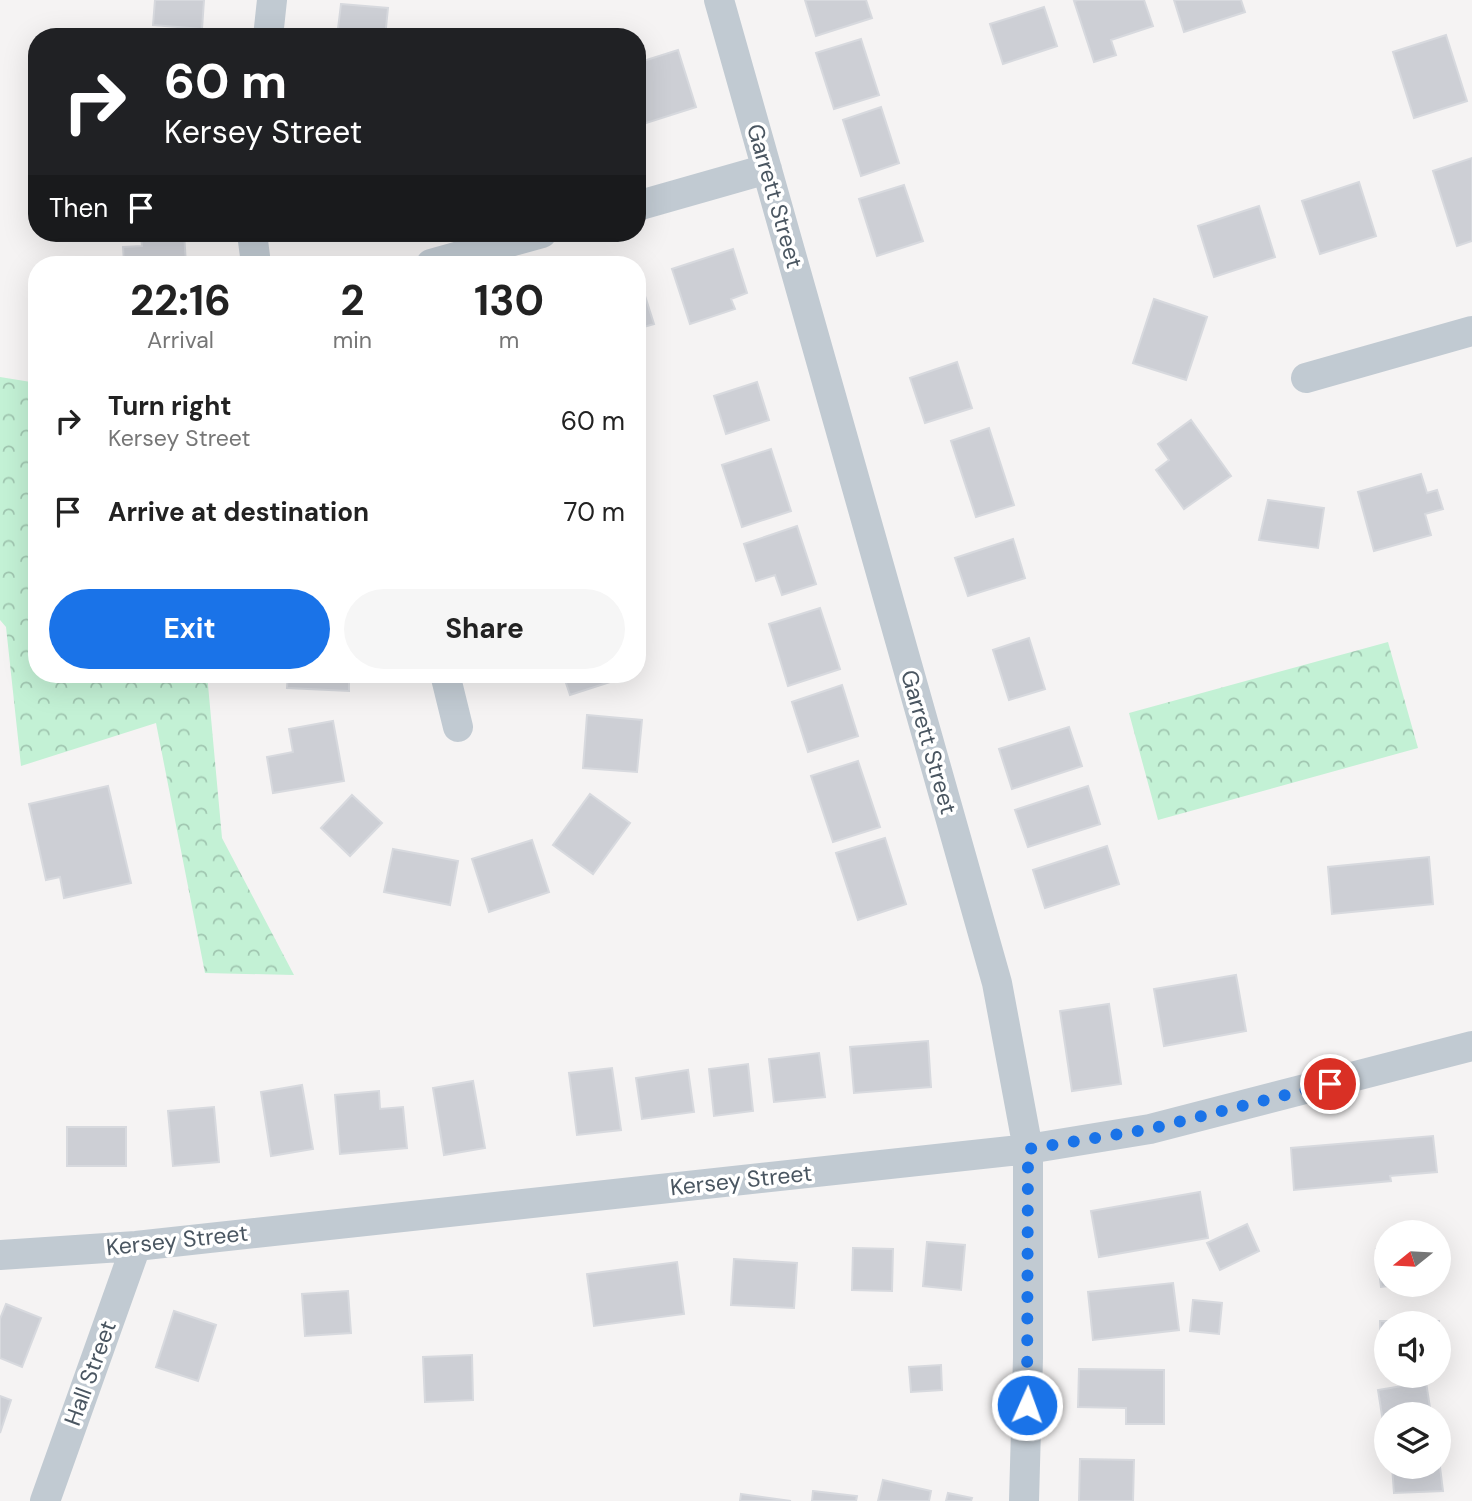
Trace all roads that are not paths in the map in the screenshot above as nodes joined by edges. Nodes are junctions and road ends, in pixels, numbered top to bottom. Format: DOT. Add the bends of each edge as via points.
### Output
graph roads {
  1 [pos="272,0"];
  2 [pos="719,0"];
  3 [pos="269,28"];
  4 [pos="767,169"];
  5 [pos="646,203"];
  6 [pos="510,242"];
  7 [pos="460,256"];
  8 [pos="1472,331"];
  9 [pos="1306,378"];
  10 [pos="447,683"];
  11 [pos="458,727"];
  12 [pos="1472,1046"];
  13 [pos="1028,1149"];
  14 [pos="136,1246"];
  15 [pos="0,1255"];
  16 [pos="45,1501"];
  17 [pos="1024,1501"];
  1 -- 3 [label="street"];
  2 -- 4 [label="street, Garrett Street"];
  4 -- 5 [label="street"];
  4 -- 13 [label="street, Garrett Street" via="996,983"];
  6 -- 7 [label="street"];
  8 -- 9 [label="street"];
  10 -- 11 [label="street"];
  12 -- 13 [label="street, Kersey Street" via="1150,1129"];
  13 -- 14 [label="street, Kersey Street"];
  13 -- 17 [label="street, Garrett Street"];
  14 -- 15 [label="street, Kersey Street"];
  14 -- 16 [label="street, Hall Street"];
}
